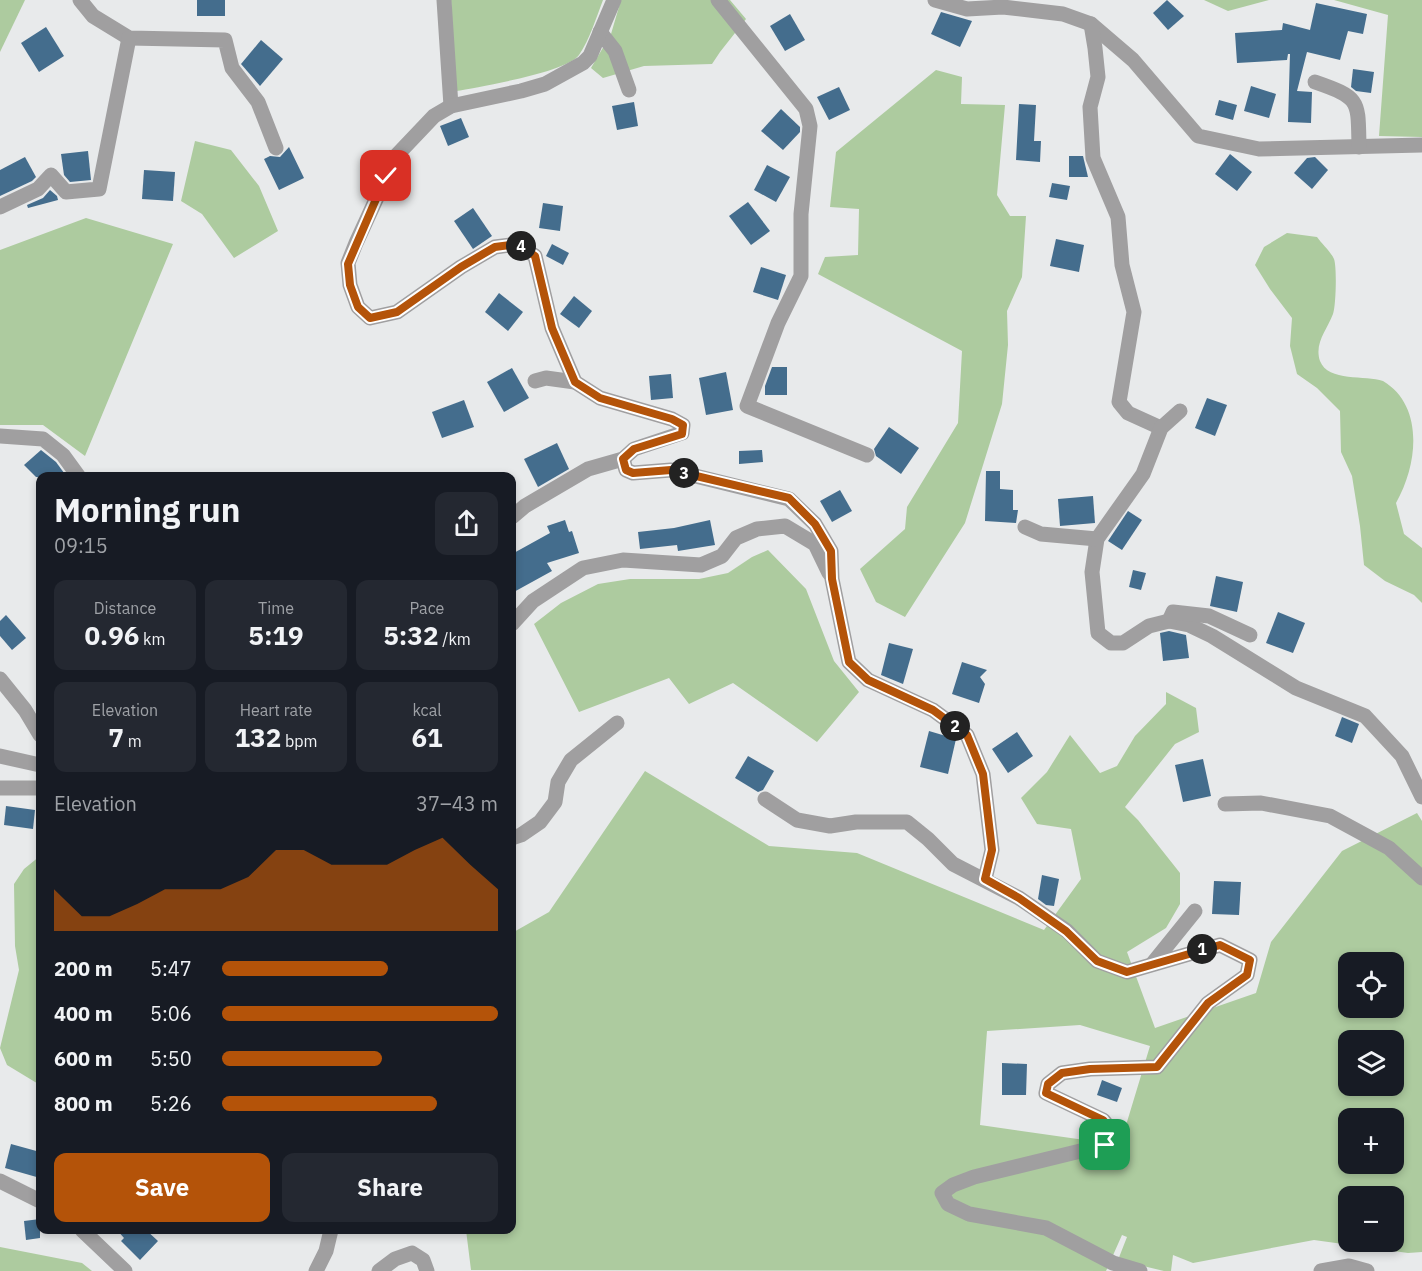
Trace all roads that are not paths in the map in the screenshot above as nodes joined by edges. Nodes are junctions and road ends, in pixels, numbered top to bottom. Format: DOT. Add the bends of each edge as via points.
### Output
graph roads {
  1 [pos="80,0"];
  2 [pos="444,0"];
  3 [pos="614,0"];
  4 [pos="718,0"];
  5 [pos="935,0"];
  6 [pos="1091,24"];
  7 [pos="600,32"];
  8 [pos="129,38"];
  9 [pos="1315,82"];
  10 [pos="629,90"];
  11 [pos="451,106"];
  12 [pos="1422,145"];
  13 [pos="1359,147"];
  14 [pos="276,148"];
  15 [pos="0,207"];
  16 [pos="535,381"];
  17 [pos="575,382"];
  18 [pos="1180,411"];
  19 [pos="1161,428"];
  20 [pos="0,436"];
  21 [pos="867,455"];
  22 [pos="623,459"];
  23 [pos="75,472"];
  24 [pos="516,514"];
  25 [pos="1025,527"];
  26 [pos="1097,539"];
  27 [pos="832,579"];
  28 [pos="516,620"];
  29 [pos="1168,621"];
  30 [pos="1250,635"];
  31 [pos="0,679"];
  32 [pos="617,723"];
  33 [pos="36,728"];
  34 [pos="0,756"];
  35 [pos="36,764"];
  36 [pos="0,788"];
  37 [pos="36,788"];
  38 [pos="1422,797"];
  39 [pos="765,799"];
  40 [pos="1225,804"];
  41 [pos="516,837"];
  42 [pos="1422,878"];
  43 [pos="985,879"];
  44 [pos="1195,911"];
  45 [pos="1153,963"];
  46 [pos="0,1180"];
  47 [pos="36,1199"];
  48 [pos="86,1234"];
  49 [pos="331,1234"];
  50 [pos="125,1271"];
  51 [pos="316,1271"];
  52 [pos="379,1271"];
  53 [pos="427,1271"];
  54 [pos="1140,1271"];
  55 [pos="1321,1271"];
  56 [pos="1367,1271"];
  1 -- 8 [label="street" via="93,16"];
  2 -- 11 [label="street"];
  3 -- 7 [label="street"];
  4 -- 21 [label="street" via="806,109 810,126 801,214 801,276 747,406"];
  5 -- 6 [label="street" via="967,9 1003,7 1063,14"];
  6 -- 13 [label="street" via="1133,60 1198,136 1259,149"];
  6 -- 19 [label="street" via="1098,77 1089,107 1092,158 1118,217 1122,265 1134,312 1119,402 1128,413"];
  7 -- 10 [label="street" via="615,51"];
  7 -- 11 [label="street" via="583,63 545,84"];
  8 -- 14 [label="street" via="225,40 232,68 258,102"];
  8 -- 15 [label="street" via="99,189 66,192 51,175 38,189"];
  9 -- 13 [label="street" via="1343,92 1355,102"];
  11 -- 17 [label="street" via="434,116 396,156 386,176 348,264 358,307 370,318 397,312 495,247 517,244 535,256 552,328"];
  12 -- 13 [label="street"];
  16 -- 17 [label="street" via="546,378"];
  17 -- 22 [label="street" via="600,398 683,425 682,434 634,449"];
  18 -- 19 [label="street"];
  19 -- 26 [label="street" via="1143,474"];
  20 -- 23 [label="street" via="44,439"];
  22 -- 24 [label="street" via="588,469"];
  22 -- 27 [label="street" via="626,470 633,473 671,470 789,498 815,524 831,551"];
  25 -- 26 [label="street" via="1041,534"];
  26 -- 29 [label="street" via="1092,572 1098,633 1111,643 1123,643 1149,626"];
  27 -- 28 [label="street" via="815,543 785,526 757,529 736,538 722,556 701,565 623,560 583,568 533,602"];
  27 -- 43 [label="street" via="849,662 868,680 933,710 967,735 983,774 988,807 992,850"];
  29 -- 30 [label="street" via="1173,612 1209,616"];
  29 -- 38 [label="street" via="1204,632 1296,688 1365,716 1402,756"];
  31 -- 33 [label="street"];
  32 -- 41 [label="street" via="571,760 558,782 555,802 540,822"];
  34 -- 35 [label="street"];
  36 -- 37 [label="street"];
  39 -- 43 [label="street" via="797,820 830,826 907,822 953,864"];
  40 -- 42 [label="street" via="1261,803 1330,816 1389,848"];
  43 -- 45 [label="street" via="1066,931 1097,961 1127,972"];
  44 -- 45 [label="street"];
  45 -- 54 [label="street" via="1220,945 1250,960 1247,975 1208,1003 1157,1067 1062,1073 1048,1084 1046,1093 1103,1120 1114,1134 1105,1145 974,1177 942,1192 948,1204 969,1214 1046,1228 1113,1263"];
  46 -- 47 [label="street"];
  48 -- 50 [label="street"];
  49 -- 51 [label="street"];
  52 -- 53 [label="street" via="395,1258 412,1253 423,1260"];
  55 -- 56 [label="street" via="1349,1266"];
}
